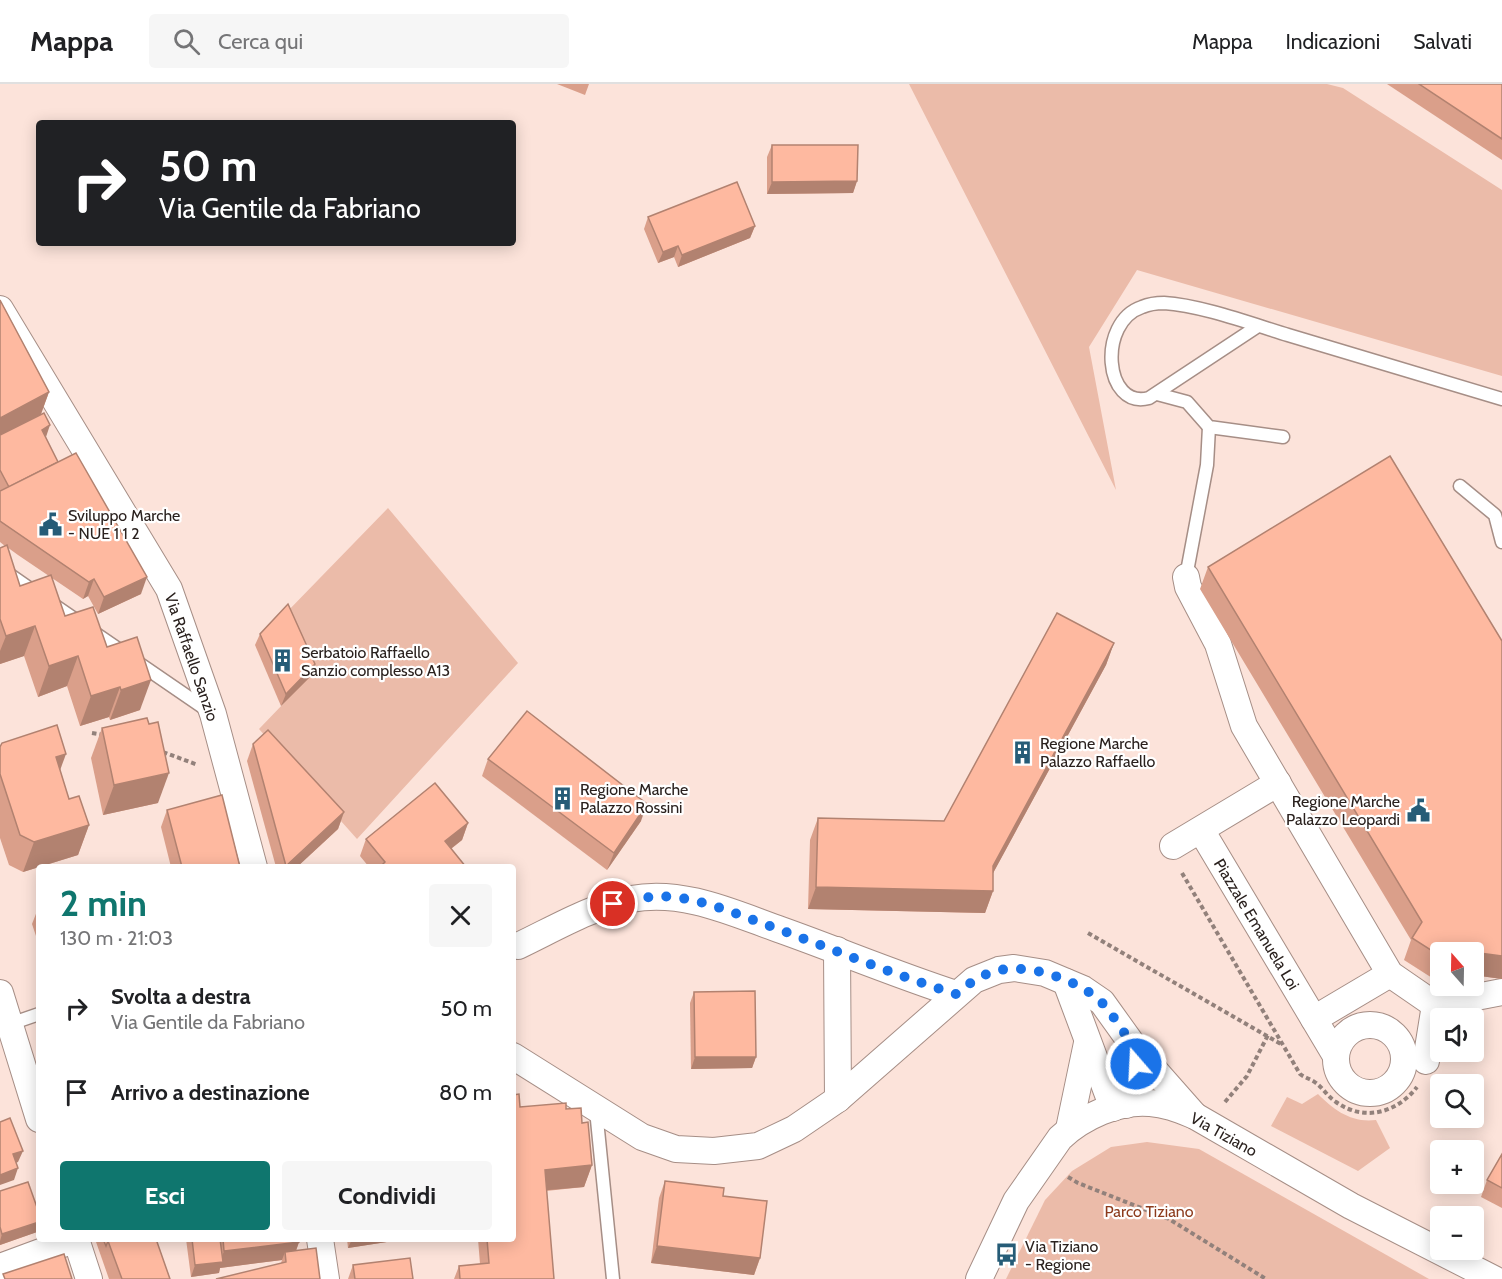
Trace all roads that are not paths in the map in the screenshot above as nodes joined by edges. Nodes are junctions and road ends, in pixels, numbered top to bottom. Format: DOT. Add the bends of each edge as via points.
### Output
graph roads {
  1 [pos="0,309"];
  2 [pos="1258,326"];
  3 [pos="1157,394"];
  4 [pos="1502,399"];
  5 [pos="1209,427"];
  6 [pos="1282,437"];
  7 [pos="1460,486"];
  8 [pos="1502,542"];
  9 [pos="0,568"];
  10 [pos="1186,577"];
  11 [pos="213,714"];
  12 [pos="1278,783"];
  13 [pos="1201,830"];
  14 [pos="1175,856"];
  15 [pos="253,864"];
  16 [pos="516,947"];
  17 [pos="837,950"];
  18 [pos="1390,974"];
  19 [pos="1066,982"];
  20 [pos="1501,992"];
  21 [pos="0,993"];
  22 [pos="956,994"];
  23 [pos="1435,1005"];
  24 [pos="36,1015"];
  25 [pos="1314,1019"];
  26 [pos="10,1024"];
  27 [pos="1087,1042"];
  28 [pos="1135,1048"];
  29 [pos="1402,1048"];
  30 [pos="1336,1056"];
  31 [pos="516,1058"];
  32 [pos="838,1099"];
  33 [pos="1120,1106"];
  34 [pos="36,1109"];
  35 [pos="596,1109"];
  36 [pos="1201,1120"];
  37 [pos="1069,1129"];
  38 [pos="68,1242"];
  39 [pos="77,1242"];
  40 [pos="320,1242"];
  41 [pos="0,1267"];
  42 [pos="89,1279"];
  43 [pos="326,1279"];
  44 [pos="613,1279"];
  45 [pos="979,1279"];
  46 [pos="1494,1279"];
  1 -- 11 [label="street, Via Raffaello Sanzio" via="169,589"];
  2 -- 3 [label="lane"];
  2 -- 3 [label="lane" via="1163,303 1138,308 1124,319 1114,337 1112,368 1128,395 1143,399"];
  2 -- 4 [label="lane"];
  3 -- 5 [label="lane" via="1187,402"];
  5 -- 6 [label="lane"];
  5 -- 10 [label="lane" via="1207,465"];
  7 -- 8 [label="lane" via="1495,515"];
  9 -- 11 [label="lane"];
  10 -- 12 [label="street" via="1218,644 1244,726"];
  11 -- 15 [label="street, Via Raffaello Sanzio"];
  12 -- 13 [label="street"];
  12 -- 18 [label="street"];
  13 -- 14 [label="street"];
  13 -- 25 [label="street, Piazzale Emanuela Loi"];
  16 -- 17 [label="street" via="613,904 652,897 714,906"];
  17 -- 22 [label="street"];
  17 -- 32 [label="street"];
  18 -- 23 [label="street"];
  18 -- 25 [label="street"];
  19 -- 22 [label="street" via="1014,968 986,974"];
  19 -- 27 [label="street"];
  19 -- 28 [label="street" via="1083,988 1101,1002"];
  20 -- 23 [label="street"];
  21 -- 26 [label="street"];
  22 -- 32 [label="street"];
  23 -- 29 [label="street" via="1428,1052"];
  24 -- 26 [label="lane"];
  25 -- 30 [label="street, Piazzale Emanuela Loi"];
  26 -- 34 [label="street"];
  27 -- 33 [label="street"];
  27 -- 37 [label="street"];
  28 -- 33 [label="street" via="1135,1079"];
  28 -- 36 [label="street"];
  29 -- 30 [label="street" via="1388,1030 1365,1025 1345,1035"];
  29 -- 30 [label="street, Piazzale Emanuela Loi" via="1403,1070 1390,1087 1380,1092 1358,1091 1348,1086 1336,1067"];
  31 -- 35 [label="street"];
  32 -- 35 [label="street" via="794,1129 758,1146 714,1151 676,1149 642,1137"];
  33 -- 36 [label="street, Via Tiziano" via="1149,1103 1172,1107"];
  33 -- 37 [label="street, Via Tiziano"];
  35 -- 44 [label="lane"];
  36 -- 46 [label="street, Via Tiziano" via="1351,1206"];
  37 -- 45 [label="street, Via Tiziano" via="1017,1201"];
  38 -- 41 [label="street"];
  39 -- 42 [label="street"];
  40 -- 43 [label="street"];
}
